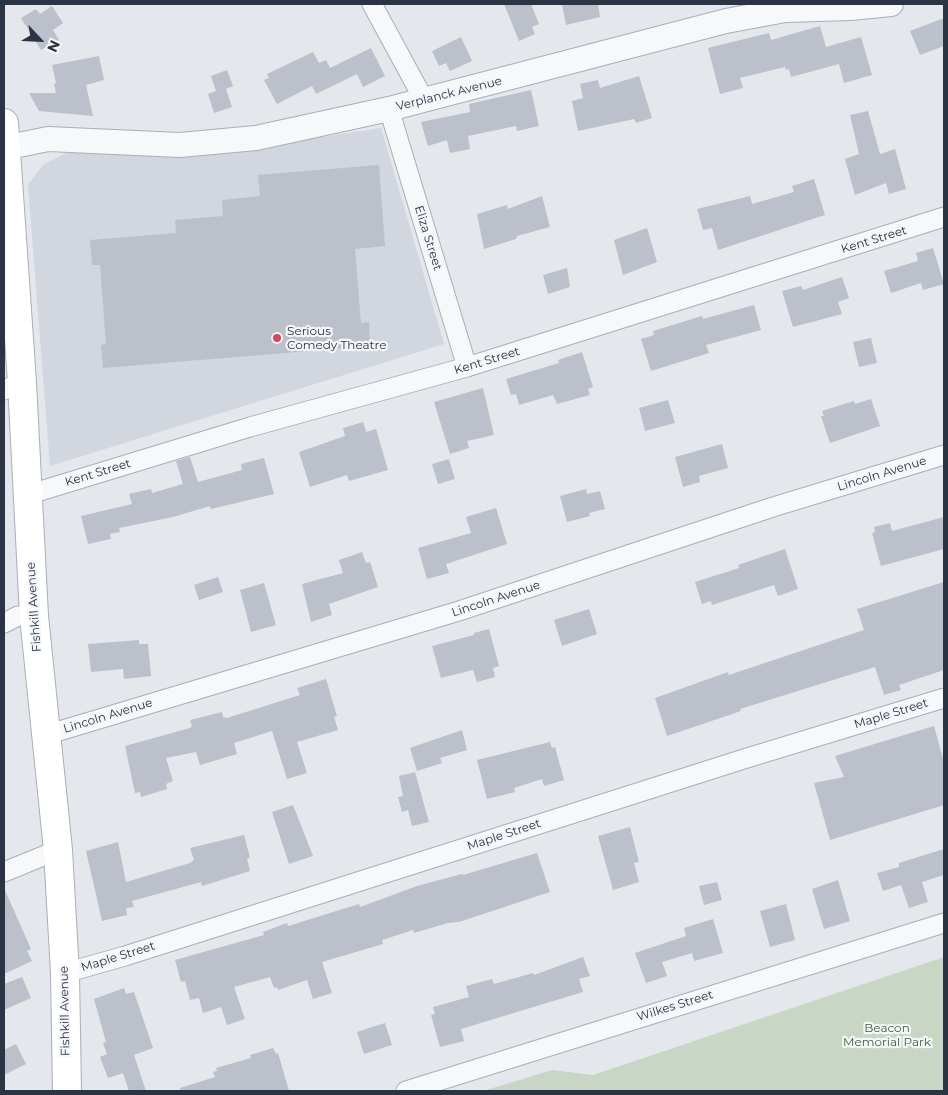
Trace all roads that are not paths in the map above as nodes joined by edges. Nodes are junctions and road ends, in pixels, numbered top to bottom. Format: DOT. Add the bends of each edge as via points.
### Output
graph roads {
  1 [pos="372,4"];
  2 [pos="891,4"];
  3 [pos="751,10"];
  4 [pos="424,100"];
  5 [pos="389,109"];
  6 [pos="4,139"];
  7 [pos="944,217"];
  8 [pos="467,367"];
  9 [pos="13,386"];
  10 [pos="944,455"];
  11 [pos="27,495"];
  12 [pos="34,616"];
  13 [pos="4,623"];
  14 [pos="944,698"];
  15 [pos="46,735"];
  16 [pos="58,850"];
  17 [pos="4,872"];
  18 [pos="944,923"];
  19 [pos="65,973"];
  20 [pos="67,1091"];
  21 [pos="406,1091"];
  1 -- 4 [label="street"];
  2 -- 3 [label="street, Verplanck Avenue"];
  3 -- 4 [label="street, Verplanck Avenue" via="726,21"];
  4 -- 5 [label="street, Verplanck Avenue"];
  5 -- 6 [label="street, Verplanck Avenue" via="247,139 180,145"];
  5 -- 8 [label="street, Eliza Street"];
  6 -- 9 [label="main road, Fishkill Avenue"];
  7 -- 8 [label="street, Kent Street"];
  8 -- 11 [label="street, Kent Street" via="250,427"];
  9 -- 11 [label="main road, Fishkill Avenue"];
  10 -- 15 [label="street, Lincoln Avenue" via="773,507 459,611"];
  11 -- 12 [label="main road, Fishkill Avenue"];
  12 -- 13 [label="street" via="18,616"];
  12 -- 15 [label="main road, Fishkill Avenue"];
  14 -- 19 [label="street, Maple Street"];
  15 -- 16 [label="main road, Fishkill Avenue"];
  16 -- 17 [label="street"];
  16 -- 19 [label="main road, Fishkill Avenue"];
  18 -- 21 [label="street, Wilkes Street"];
  19 -- 20 [label="main road, Fishkill Avenue"];
}
